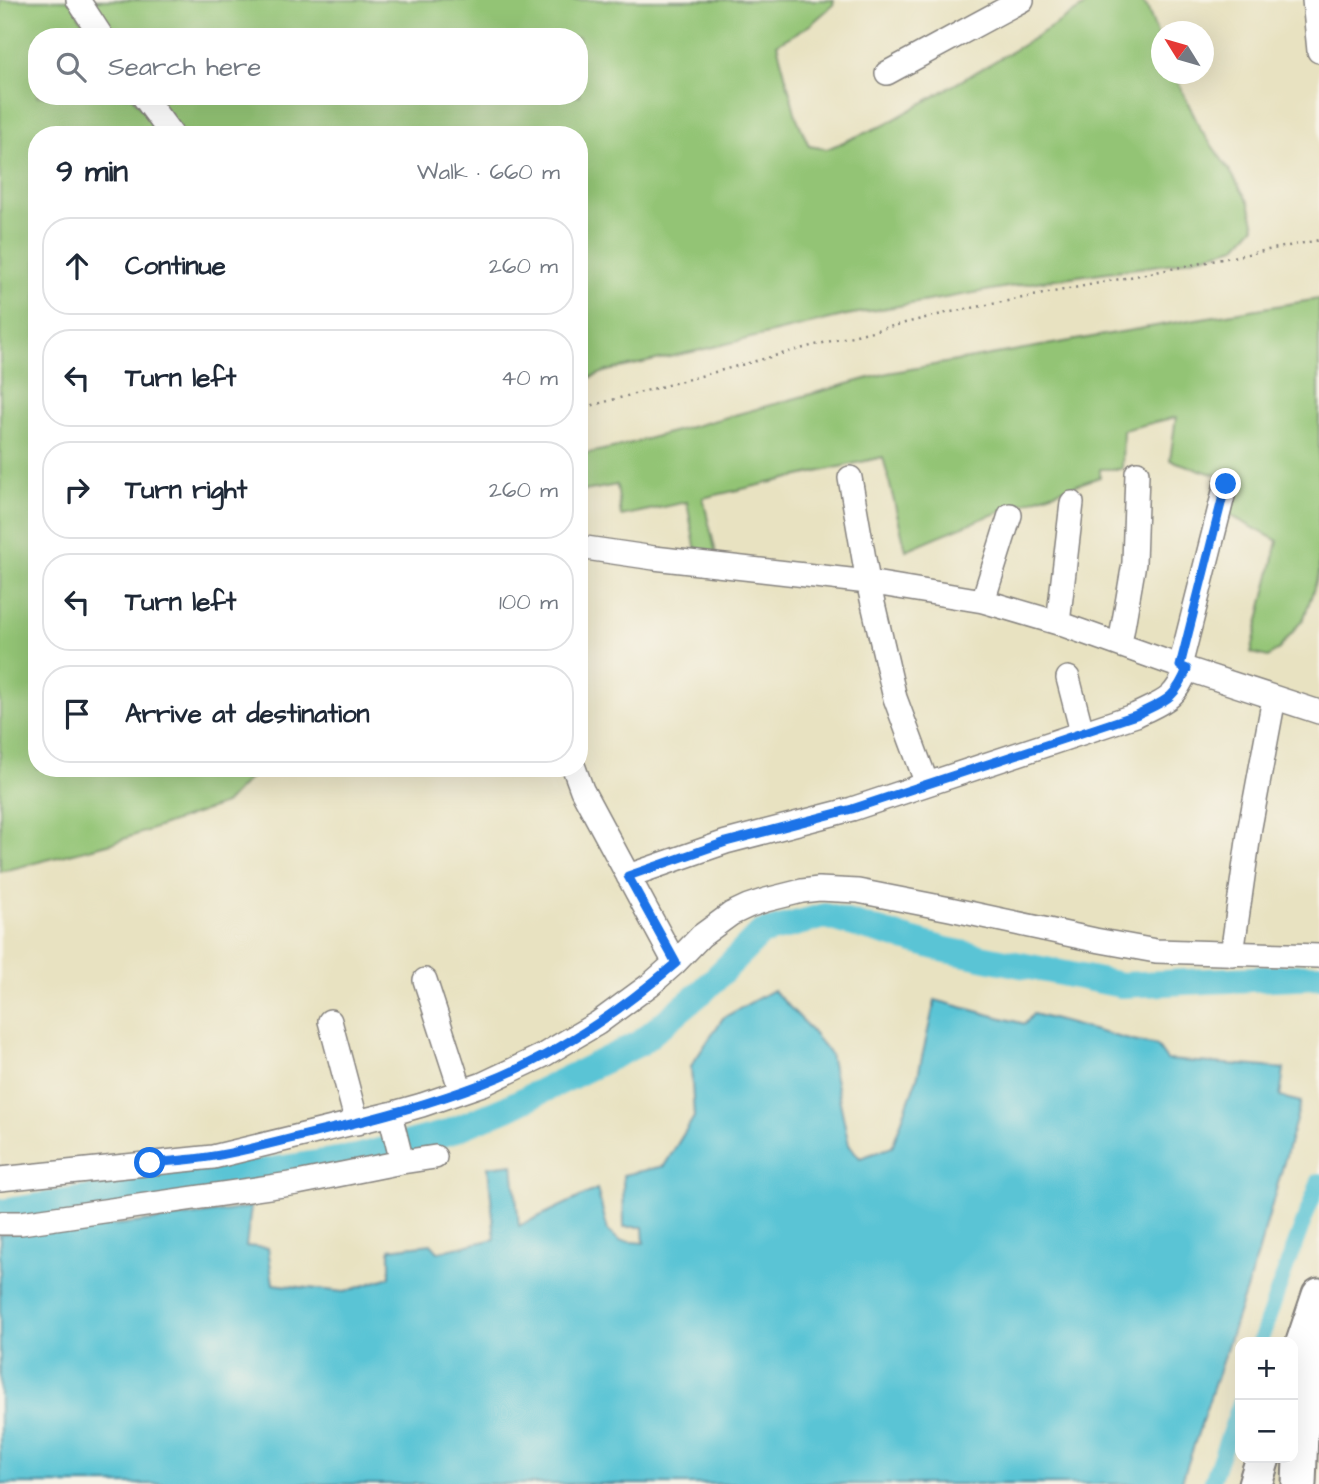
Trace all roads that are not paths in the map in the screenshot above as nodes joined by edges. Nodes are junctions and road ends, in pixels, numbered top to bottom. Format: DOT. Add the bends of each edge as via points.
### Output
graph roads {
  1 [pos="78,0"];
  2 [pos="1022,0"];
  3 [pos="1314,0"];
  4 [pos="96,28"];
  5 [pos="1319,51"];
  6 [pos="887,73"];
  7 [pos="150,105"];
  8 [pos="165,126"];
  9 [pos="1137,473"];
  10 [pos="850,478"];
  11 [pos="1226,484"];
  12 [pos="1072,503"];
  13 [pos="1010,515"];
  14 [pos="588,548"];
  15 [pos="868,582"];
  16 [pos="983,601"];
  17 [pos="1058,622"];
  18 [pos="1120,644"];
  19 [pos="1184,667"];
  20 [pos="1068,678"];
  21 [pos="1274,698"];
  22 [pos="1319,712"];
  23 [pos="1082,732"];
  24 [pos="577,777"];
  25 [pos="927,784"];
  26 [pos="628,876"];
  27 [pos="1231,954"];
  28 [pos="1319,957"];
  29 [pos="676,963"];
  30 [pos="425,980"];
  31 [pos="330,1021"];
  32 [pos="461,1091"];
  33 [pos="357,1123"];
  34 [pos="396,1139"];
  35 [pos="435,1157"];
  36 [pos="0,1179"];
  37 [pos="0,1223"];
  38 [pos="1319,1295"];
  39 [pos="1319,1353"];
  40 [pos="1298,1357"];
  41 [pos="1262,1463"];
  42 [pos="1306,1479"];
  43 [pos="1255,1484"];
  1 -- 4 [label="street"];
  2 -- 6 [label="street"];
  3 -- 5 [label="street"];
  7 -- 8 [label="street"];
  9 -- 18 [label="street" via="1134,563"];
  10 -- 15 [label="street"];
  11 -- 19 [label="street"];
  12 -- 17 [label="street"];
  13 -- 16 [label="street"];
  14 -- 15 [label="street"];
  15 -- 16 [label="street"];
  15 -- 25 [label="street" via="895,698"];
  16 -- 17 [label="street"];
  17 -- 18 [label="street"];
  18 -- 19 [label="street"];
  19 -- 21 [label="street"];
  19 -- 23 [label="street" via="1180,687 1169,698 1136,715"];
  20 -- 23 [label="street"];
  21 -- 22 [label="street"];
  21 -- 27 [label="street"];
  23 -- 25 [label="street"];
  24 -- 26 [label="street"];
  25 -- 26 [label="street" via="726,842"];
  26 -- 29 [label="street"];
  27 -- 28 [label="street"];
  27 -- 29 [label="street" via="1156,951 858,891 819,889 766,900 731,914 701,936"];
  29 -- 32 [label="street" via="571,1041"];
  30 -- 32 [label="street"];
  31 -- 33 [label="street"];
  32 -- 34 [label="street" via="422,1105"];
  33 -- 34 [label="street"];
  33 -- 36 [label="street" via="212,1157"];
  34 -- 35 [label="street"];
  34 -- 37 [label="street" via="297,1183"];
  38 -- 40 [label="highway"];
  39 -- 42 [label="highway" via="1301,1433"];
  41 -- 43 [label="highway"];
}
